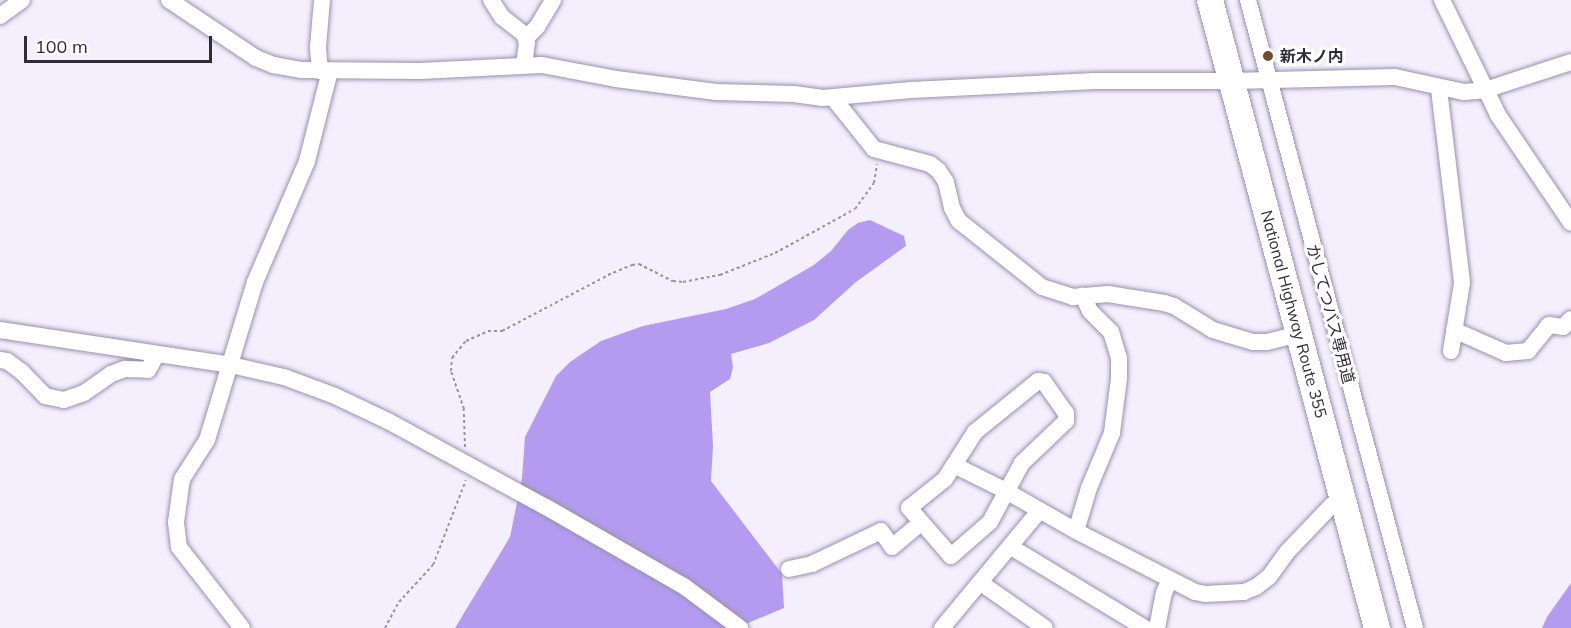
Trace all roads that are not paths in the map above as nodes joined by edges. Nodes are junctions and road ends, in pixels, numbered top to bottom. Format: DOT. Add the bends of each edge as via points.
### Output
graph roads {
  1 [pos="22,0"];
  2 [pos="169,0"];
  3 [pos="322,0"];
  4 [pos="491,0"];
  5 [pos="553,0"];
  6 [pos="1210,0"];
  7 [pos="1248,0"];
  8 [pos="1442,0"];
  9 [pos="0,16"];
  10 [pos="526,38"];
  11 [pos="1571,62"];
  12 [pos="524,65"];
  13 [pos="325,71"];
  14 [pos="1268,80"];
  15 [pos="1232,81"];
  16 [pos="1439,88"];
  17 [pos="1485,90"];
  18 [pos="834,99"];
  19 [pos="1571,223"];
  20 [pos="1083,296"];
  21 [pos="1571,319"];
  22 [pos="0,330"];
  23 [pos="1454,330"];
  24 [pos="1300,334"];
  25 [pos="1451,351"];
  26 [pos="157,354"];
  27 [pos="0,360"];
  28 [pos="231,365"];
  29 [pos="954,465"];
  30 [pos="1006,491"];
  31 [pos="1343,500"];
  32 [pos="1040,510"];
  33 [pos="921,523"];
  34 [pos="1076,531"];
  35 [pos="1011,547"];
  36 [pos="789,569"];
  37 [pos="1170,579"];
  38 [pos="981,584"];
  39 [pos="946,623"];
  40 [pos="242,628"];
  41 [pos="740,628"];
  42 [pos="964,628"];
  43 [pos="1044,628"];
  44 [pos="1145,628"];
  45 [pos="1157,628"];
  46 [pos="1377,628"];
  47 [pos="1415,628"];
  1 -- 9 [label="street"];
  2 -- 13 [label="street" via="256,58 273,65"];
  3 -- 13 [label="street" via="318,47"];
  4 -- 10 [label="street" via="498,14 521,29"];
  5 -- 10 [label="street"];
  6 -- 15 [label="highway, National Highway Route 355"];
  7 -- 14 [label="street, かしてつバス専用道"];
  8 -- 17 [label="street"];
  10 -- 12 [label="street"];
  11 -- 17 [label="street"];
  12 -- 13 [label="street" via="420,72"];
  12 -- 18 [label="street" via="716,92"];
  13 -- 28 [label="street" via="307,161 255,282"];
  14 -- 15 [label="street"];
  14 -- 16 [label="street" via="1395,77"];
  14 -- 47 [label="street, かしてつバス専用道"];
  15 -- 18 [label="street" via="1095,81 911,90"];
  15 -- 24 [label="highway, National Highway Route 355"];
  16 -- 17 [label="street"];
  16 -- 23 [label="street" via="1462,283"];
  17 -- 19 [label="street"];
  18 -- 20 [label="street" via="879,152 930,164 946,182 959,221 1042,287 1063,295"];
  20 -- 24 [label="street" via="1108,294 1164,303 1213,330 1252,342"];
  20 -- 34 [label="street" via="1090,311 1111,332 1119,358 1119,378 1112,433"];
  21 -- 23 [label="street" via="1563,327 1549,325 1527,351 1506,353"];
  22 -- 26 [label="street"];
  23 -- 25 [label="street"];
  24 -- 31 [label="highway, National Highway Route 355"];
  26 -- 27 [label="street" via="148,370 118,372 64,400 45,396 22,372"];
  26 -- 28 [label="street"];
  28 -- 40 [label="street" via="207,440 182,479 176,522 180,547"];
  28 -- 41 [label="street" via="284,376 335,396 473,466 685,587"];
  29 -- 30 [label="street"];
  29 -- 30 [label="street" via="975,432 1035,382 1042,381 1066,413 1066,421 1022,463"];
  29 -- 33 [label="street" via="939,485 909,508"];
  30 -- 32 [label="street"];
  30 -- 33 [label="street" via="990,522 951,556"];
  31 -- 37 [label="street" via="1332,505 1257,587 1244,592 1205,594"];
  31 -- 46 [label="highway, National Highway Route 355"];
  32 -- 34 [label="street"];
  32 -- 35 [label="street"];
  33 -- 36 [label="street" via="892,547 881,531 812,564"];
  34 -- 37 [label="street"];
  35 -- 38 [label="street"];
  35 -- 44 [label="street"];
  37 -- 45 [label="street"];
  38 -- 39 [label="street"];
  38 -- 43 [label="street"];
  39 -- 42 [label="street"];
}
